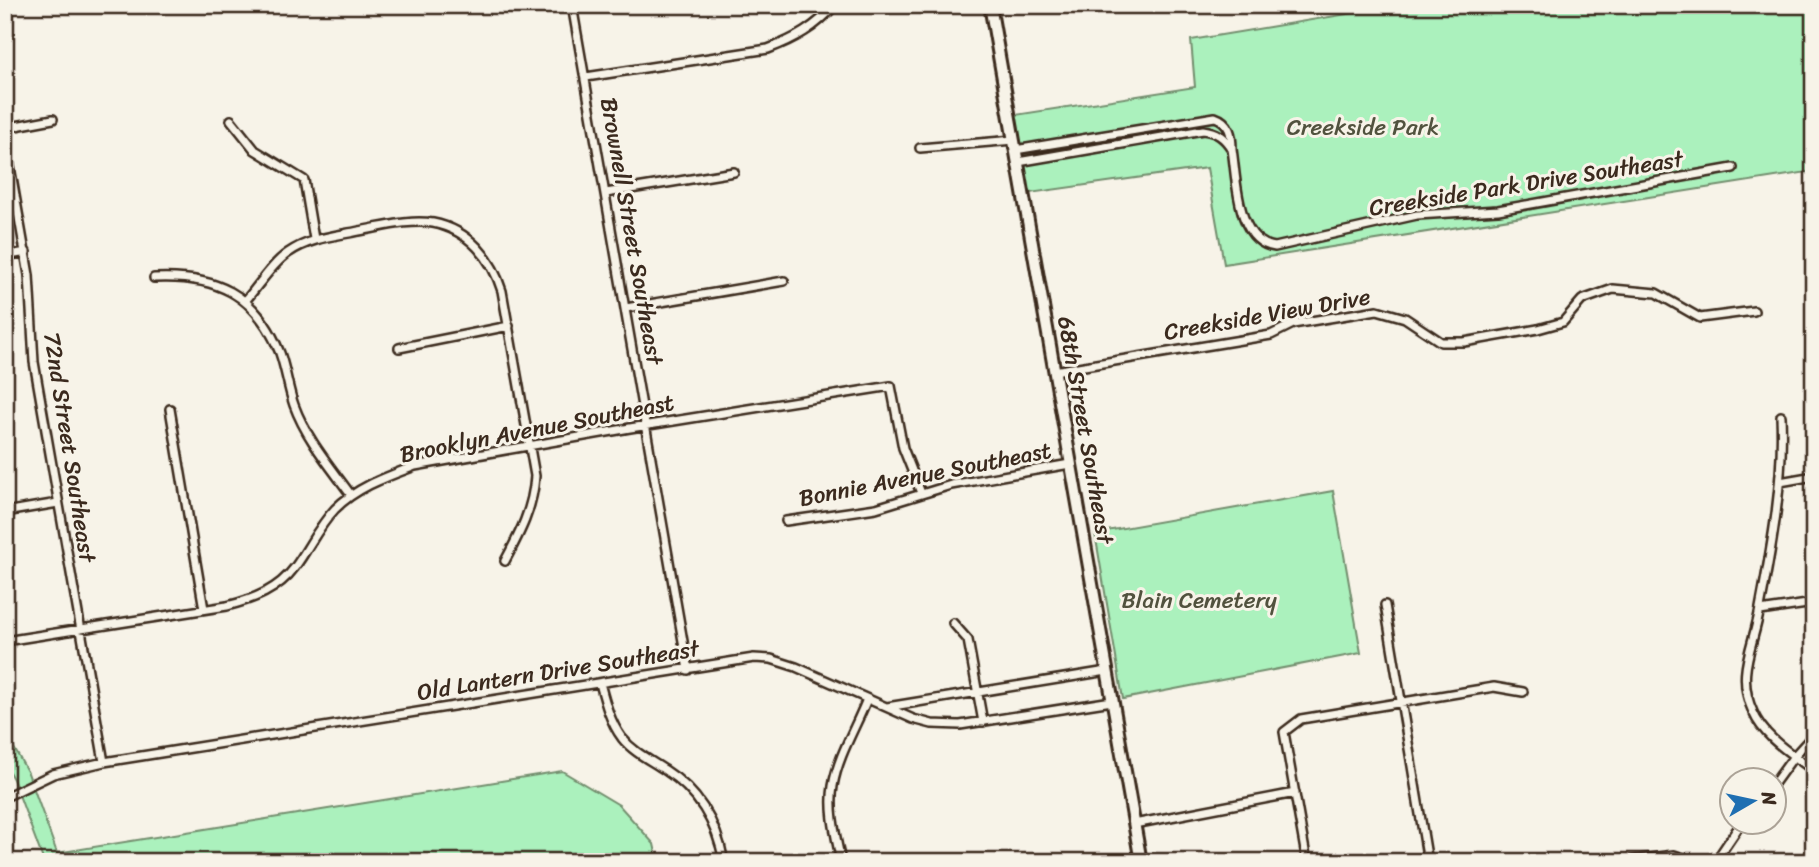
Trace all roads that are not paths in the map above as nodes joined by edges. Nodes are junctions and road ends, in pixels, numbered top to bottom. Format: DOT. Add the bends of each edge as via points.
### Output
graph roads {
  1 [pos="572,5"];
  2 [pos="835,5"];
  3 [pos="990,5"];
  4 [pos="586,77"];
  5 [pos="54,119"];
  6 [pos="231,120"];
  7 [pos="5,128"];
  8 [pos="5,138"];
  9 [pos="1014,145"];
  10 [pos="920,148"];
  11 [pos="1232,149"];
  12 [pos="1018,162"];
  13 [pos="1733,168"];
  14 [pos="734,172"];
  15 [pos="606,193"];
  16 [pos="314,239"];
  17 [pos="26,252"];
  18 [pos="5,256"];
  19 [pos="154,278"];
  20 [pos="784,281"];
  21 [pos="246,300"];
  22 [pos="626,308"];
  23 [pos="1754,311"];
  24 [pos="509,327"];
  25 [pos="399,348"];
  26 [pos="1054,371"];
  27 [pos="170,409"];
  28 [pos="1781,416"];
  29 [pos="646,426"];
  30 [pos="529,445"];
  31 [pos="1070,464"];
  32 [pos="1814,476"];
  33 [pos="1780,482"];
  34 [pos="921,493"];
  35 [pos="351,495"];
  36 [pos="58,503"];
  37 [pos="5,512"];
  38 [pos="786,521"];
  39 [pos="505,561"];
  40 [pos="1814,603"];
  41 [pos="1385,605"];
  42 [pos="204,609"];
  43 [pos="1760,611"];
  44 [pos="953,624"];
  45 [pos="80,630"];
  46 [pos="5,641"];
  47 [pos="688,670"];
  48 [pos="1107,671"];
  49 [pos="600,683"];
  50 [pos="978,692"];
  51 [pos="1523,692"];
  52 [pos="867,698"];
  53 [pos="1112,701"];
  54 [pos="1400,703"];
  55 [pos="886,707"];
  56 [pos="982,722"];
  57 [pos="1814,734"];
  58 [pos="1794,756"];
  59 [pos="104,762"];
  60 [pos="1787,766"];
  61 [pos="1814,771"];
  62 [pos="1295,793"];
  63 [pos="5,797"];
  64 [pos="1134,824"];
  65 [pos="1732,836"];
  66 [pos="724,862"];
  67 [pos="841,862"];
  68 [pos="1141,862"];
  69 [pos="1307,862"];
  70 [pos="1428,862"];
  71 [pos="1616,862"];
  72 [pos="1695,862"];
  73 [pos="1715,862"];
  1 -- 4 [label="street, Brownell Street Southeast"];
  2 -- 4 [label="street" via="814,26 768,49"];
  3 -- 9 [label="main road, 68th Street Southeast"];
  4 -- 15 [label="street, Brownell Street Southeast"];
  5 -- 7 [label="street"];
  6 -- 16 [label="street" via="255,150 304,180"];
  8 -- 17 [label="street, 72nd Street Southeast"];
  9 -- 10 [label="street"];
  9 -- 11 [label="street, Creekside Park Drive Southeast" via="1215,117 1230,130"];
  9 -- 12 [label="main road, 68th Street Southeast"];
  11 -- 12 [label="street" via="1215,132 1203,130"];
  11 -- 13 [label="street, Creekside Park Drive Southeast" via="1244,222 1257,241 1275,247 1417,215 1499,210"];
  12 -- 26 [label="main road, 68th Street Southeast"];
  14 -- 15 [label="street"];
  15 -- 22 [label="street, Brownell Street Southeast"];
  16 -- 21 [label="street" via="288,253"];
  16 -- 24 [label="street" via="413,223 450,229 480,248 496,272"];
  17 -- 18 [label="street"];
  17 -- 36 [label="street, 72nd Street Southeast" via="34,362"];
  19 -- 21 [label="street" via="205,281"];
  20 -- 22 [label="street"];
  21 -- 35 [label="street" via="280,354 294,405 309,436"];
  22 -- 29 [label="street, Brownell Street Southeast"];
  23 -- 26 [label="street, Creekside View Drive" via="1700,318 1656,293 1613,289 1582,300 1563,321 1464,342 1441,342 1405,318 1377,310 1293,324 1271,335"];
  24 -- 25 [label="street"];
  24 -- 30 [label="street"];
  26 -- 31 [label="main road, 68th Street Southeast"];
  27 -- 42 [label="street"];
  28 -- 33 [label="street"];
  29 -- 30 [label="street, Brooklyn Avenue Southeast"];
  29 -- 34 [label="street, Brooklyn Avenue Southeast" via="891,386 903,447"];
  29 -- 47 [label="street, Brownell Street Southeast"];
  30 -- 35 [label="street, Brooklyn Avenue Southeast" via="415,466"];
  30 -- 39 [label="street" via="535,476 533,497"];
  31 -- 34 [label="street, Bonnie Avenue Southeast"];
  31 -- 48 [label="main road, 68th Street Southeast"];
  32 -- 33 [label="street"];
  33 -- 43 [label="street"];
  34 -- 38 [label="street, Bonnie Avenue Southeast" via="876,508"];
  35 -- 42 [label="street, Brooklyn Avenue Southeast" via="320,527 285,579 253,600"];
  36 -- 37 [label="street"];
  36 -- 45 [label="street, 72nd Street Southeast"];
  40 -- 43 [label="street"];
  41 -- 54 [label="street"];
  42 -- 45 [label="street, Brooklyn Avenue Southeast"];
  43 -- 58 [label="street" via="1745,666 1746,691 1762,727"];
  44 -- 50 [label="street" via="968,640"];
  45 -- 46 [label="street, Brooklyn Avenue Southeast"];
  45 -- 59 [label="street, 72nd Street Southeast"];
  47 -- 49 [label="street, Old Lantern Drive Southeast"];
  47 -- 52 [label="street, Old Lantern Drive Southeast" via="771,659"];
  48 -- 50 [label="street"];
  48 -- 53 [label="main road, 68th Street Southeast"];
  49 -- 59 [label="street, Old Lantern Drive Southeast"];
  49 -- 66 [label="street" via="622,738 681,781 709,815"];
  50 -- 55 [label="street"];
  50 -- 56 [label="street"];
  51 -- 54 [label="street" via="1494,687"];
  52 -- 55 [label="street, Old Lantern Drive Southeast"];
  52 -- 67 [label="street" via="833,788"];
  53 -- 56 [label="street, Old Lantern Drive Southeast"];
  53 -- 64 [label="main road, 68th Street Southeast"];
  54 -- 62 [label="street" via="1301,719 1284,732"];
  54 -- 70 [label="street"];
  55 -- 56 [label="street, Old Lantern Drive Southeast" via="932,724"];
  57 -- 58 [label="street"];
  58 -- 60 [label="street"];
  58 -- 61 [label="street"];
  59 -- 63 [label="street, Old Lantern Drive Southeast" via="53,775"];
  62 -- 64 [label="street"];
  62 -- 69 [label="street"];
  64 -- 68 [label="main road, 68th Street Southeast"];
  65 -- 73 [label="street"];
  71 -- 72 [label="street" via="1674,855"];
}
